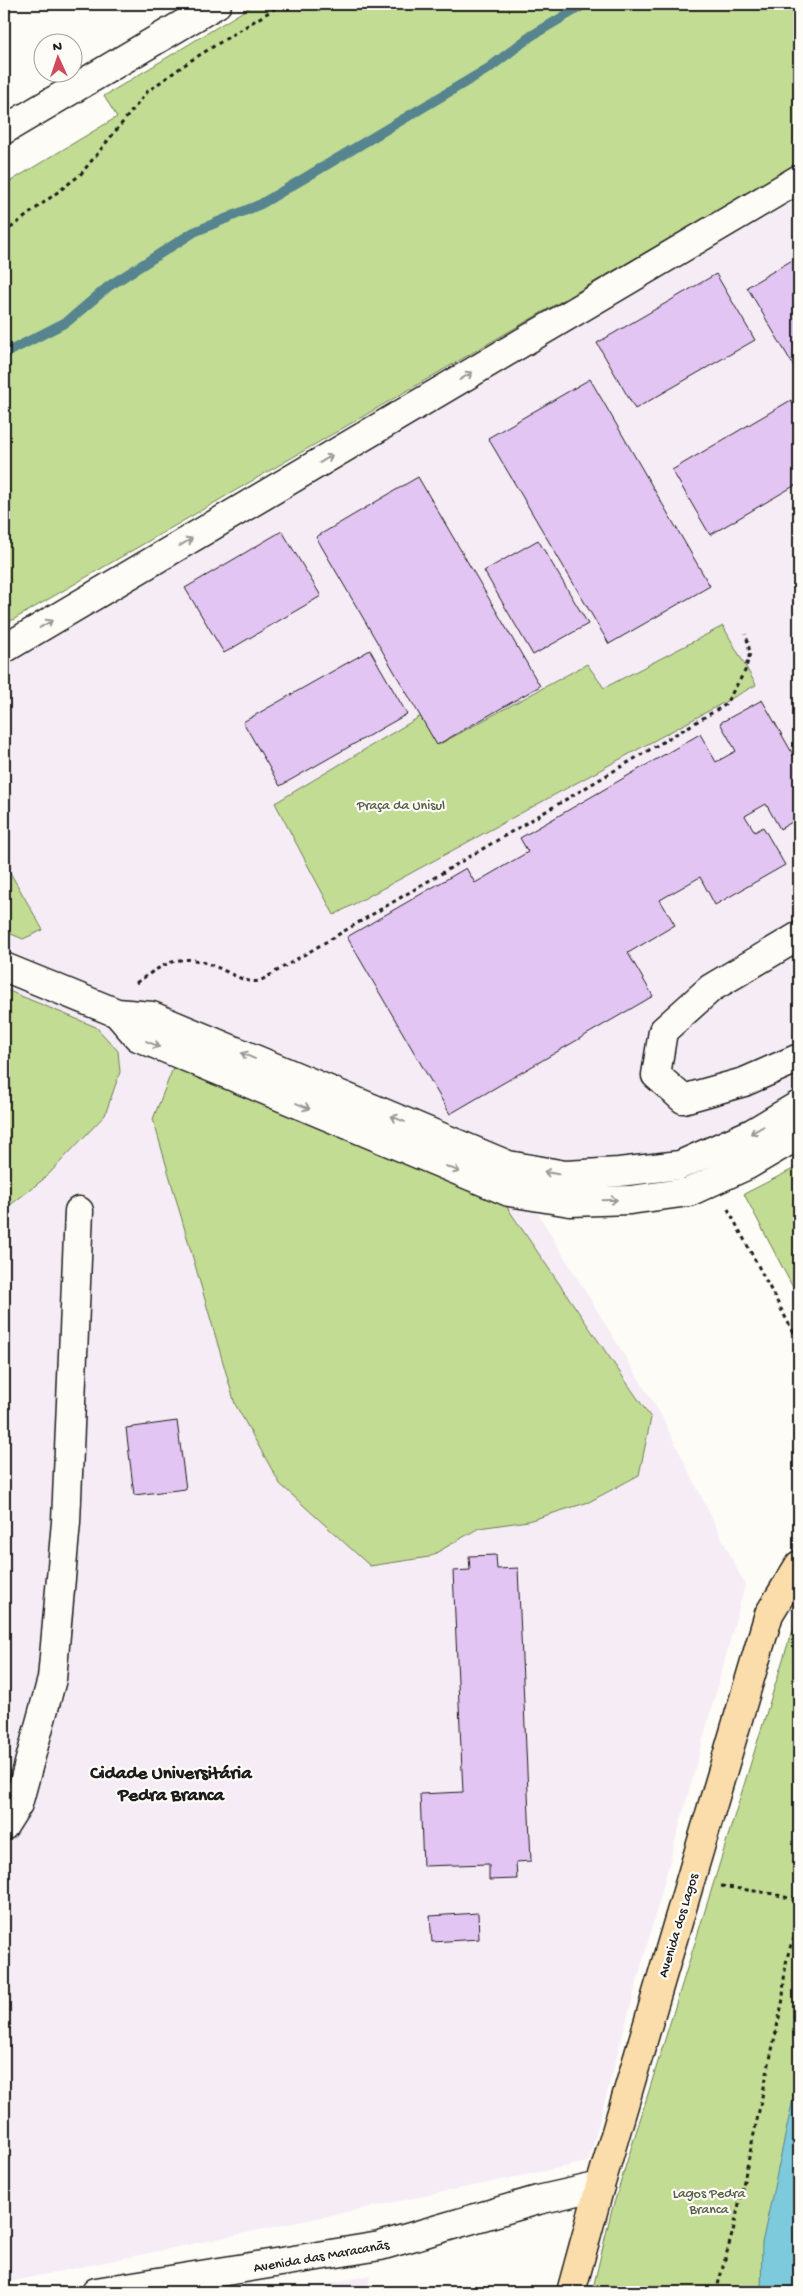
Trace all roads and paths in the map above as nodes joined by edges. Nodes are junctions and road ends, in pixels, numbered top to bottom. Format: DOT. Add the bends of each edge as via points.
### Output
graph roads {
  1 [pos="217,4"];
  2 [pos="282,4"];
  3 [pos="4,130"];
  4 [pos="799,179"];
  5 [pos="4,233"];
  6 [pos="746,634"];
  7 [pos="4,649"];
  8 [pos="799,936"];
  9 [pos="4,966"];
  10 [pos="150,974"];
  11 [pos="117,1013"];
  12 [pos="799,1058"];
  13 [pos="799,1105"];
  14 [pos="799,1135"];
  15 [pos="714,1181"];
  16 [pos="80,1211"];
  17 [pos="799,1343"];
  18 [pos="799,1565"];
  19 [pos="4,1826"];
  20 [pos="690,1881"];
  21 [pos="799,1901"];
  22 [pos="799,1930"];
  23 [pos="600,2186"];
  24 [pos="96,2292"];
  25 [pos="571,2292"];
  26 [pos="716,2292"];
  1 -- 3 [label="street"];
  2 -- 5 [label="path" via="148,91 80,175"];
  7 -- 4 [label="street, one-way"];
  6 -- 10 [label="path" via="750,653 745,671 725,706 260,981 252,983 210,962 183,958"];
  8 -- 12 [label="street" via="711,988 663,1031 656,1075 683,1099 744,1082"];
  9 -- 11 [label="street"];
  13 -- 11 [label="street, one-way" via="752,1133 680,1165 565,1175 508,1165 152,1016"];
  11 -- 15 [label="street, one-way" via="138,1037 509,1192 570,1202 630,1200 689,1192"];
  14 -- 15 [label="street" via="748,1166"];
  15 -- 17 [label="path"];
  16 -- 19 [label="street" via="66,1522 52,1679 18,1804"];
  18 -- 20 [label="main road, Avenida dos Lagos" via="769,1614"];
  20 -- 21 [label="path"];
  20 -- 23 [label="main road, Avenida dos Lagos"];
  22 -- 26 [label="path" via="785,1967 783,1999 734,2227"];
  23 -- 24 [label="street, Avenida das Maracanãs" via="538,2200 380,2246"];
  23 -- 25 [label="main road, Avenida dos Lagos"];
}
